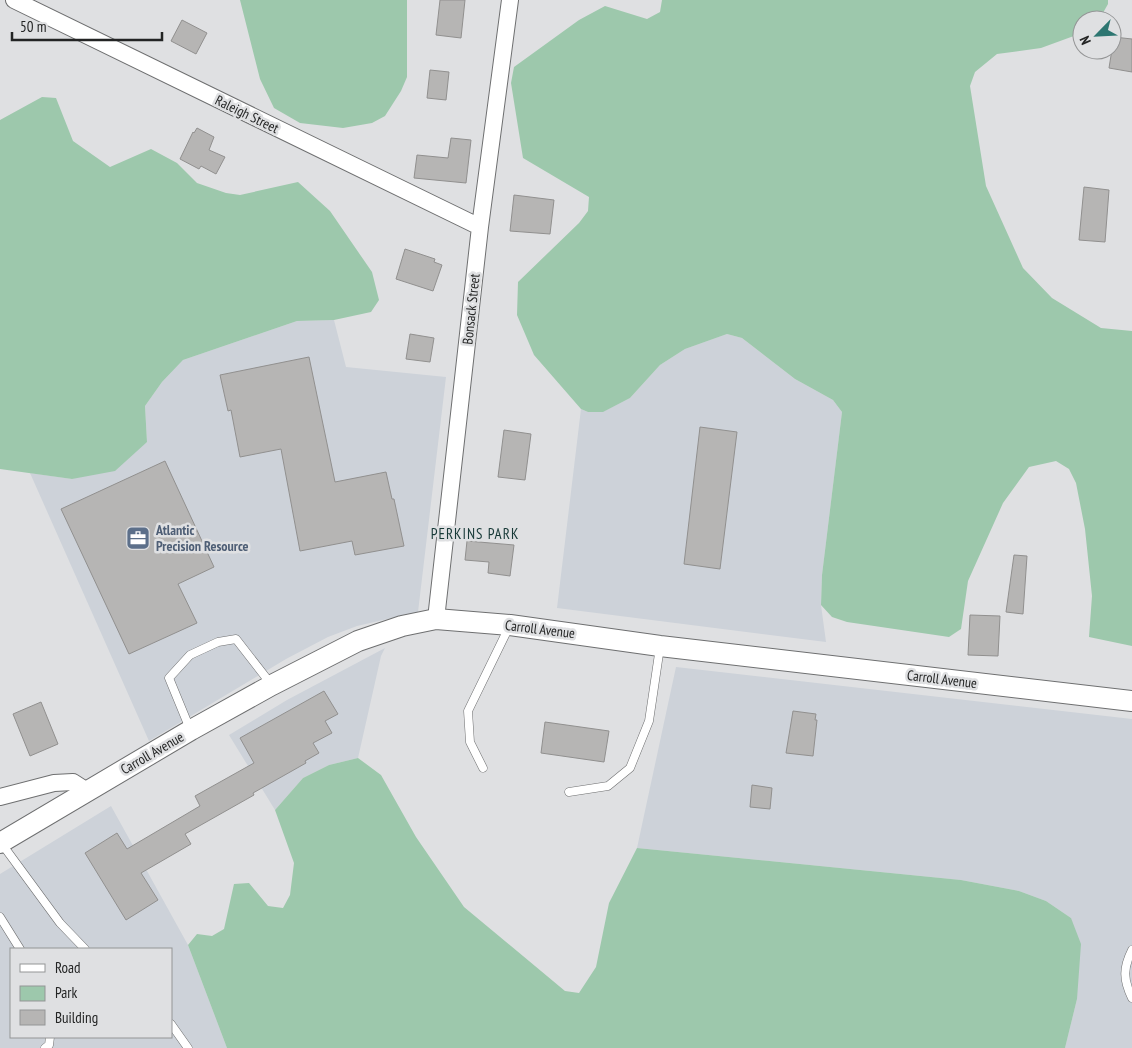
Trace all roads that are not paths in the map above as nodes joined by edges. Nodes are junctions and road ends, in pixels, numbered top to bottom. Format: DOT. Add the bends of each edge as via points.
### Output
graph roads {
  1 [pos="14,0"];
  2 [pos="510,0"];
  3 [pos="480,227"];
  4 [pos="436,619"];
  5 [pos="510,625"];
  6 [pos="660,646"];
  7 [pos="272,685"];
  8 [pos="1132,701"];
  9 [pos="191,730"];
  10 [pos="483,768"];
  11 [pos="87,791"];
  12 [pos="569,792"];
  13 [pos="0,797"];
  14 [pos="1,843"];
  15 [pos="0,917"];
  16 [pos="19,948"];
  17 [pos="84,948"];
  18 [pos="1132,950"];
  19 [pos="1132,998"];
  20 [pos="172,1025"];
  21 [pos="188,1048"];
  1 -- 3 [label="street, Raleigh Street"];
  2 -- 3 [label="street, Bonsack Street"];
  3 -- 4 [label="street, Bonsack Street"];
  4 -- 5 [label="street, Carroll Avenue"];
  4 -- 7 [label="street, Carroll Avenue" via="358,641"];
  5 -- 6 [label="street, Carroll Avenue"];
  5 -- 10 [label="lane" via="468,711 470,742"];
  6 -- 8 [label="street, Carroll Avenue"];
  6 -- 12 [label="lane" via="649,721 630,768 608,786"];
  7 -- 9 [label="street, Carroll Avenue"];
  7 -- 9 [label="lane" via="236,640 218,642 190,655 170,678"];
  9 -- 11 [label="street, Carroll Avenue"];
  11 -- 13 [label="street" via="73,782 54,783"];
  11 -- 14 [label="street, Carroll Avenue"];
  14 -- 17 [label="lane" via="60,923"];
  15 -- 16 [label="lane"];
  18 -- 19 [label="lane" via="1125,963 1127,987"];
  20 -- 21 [label="lane"];
}
